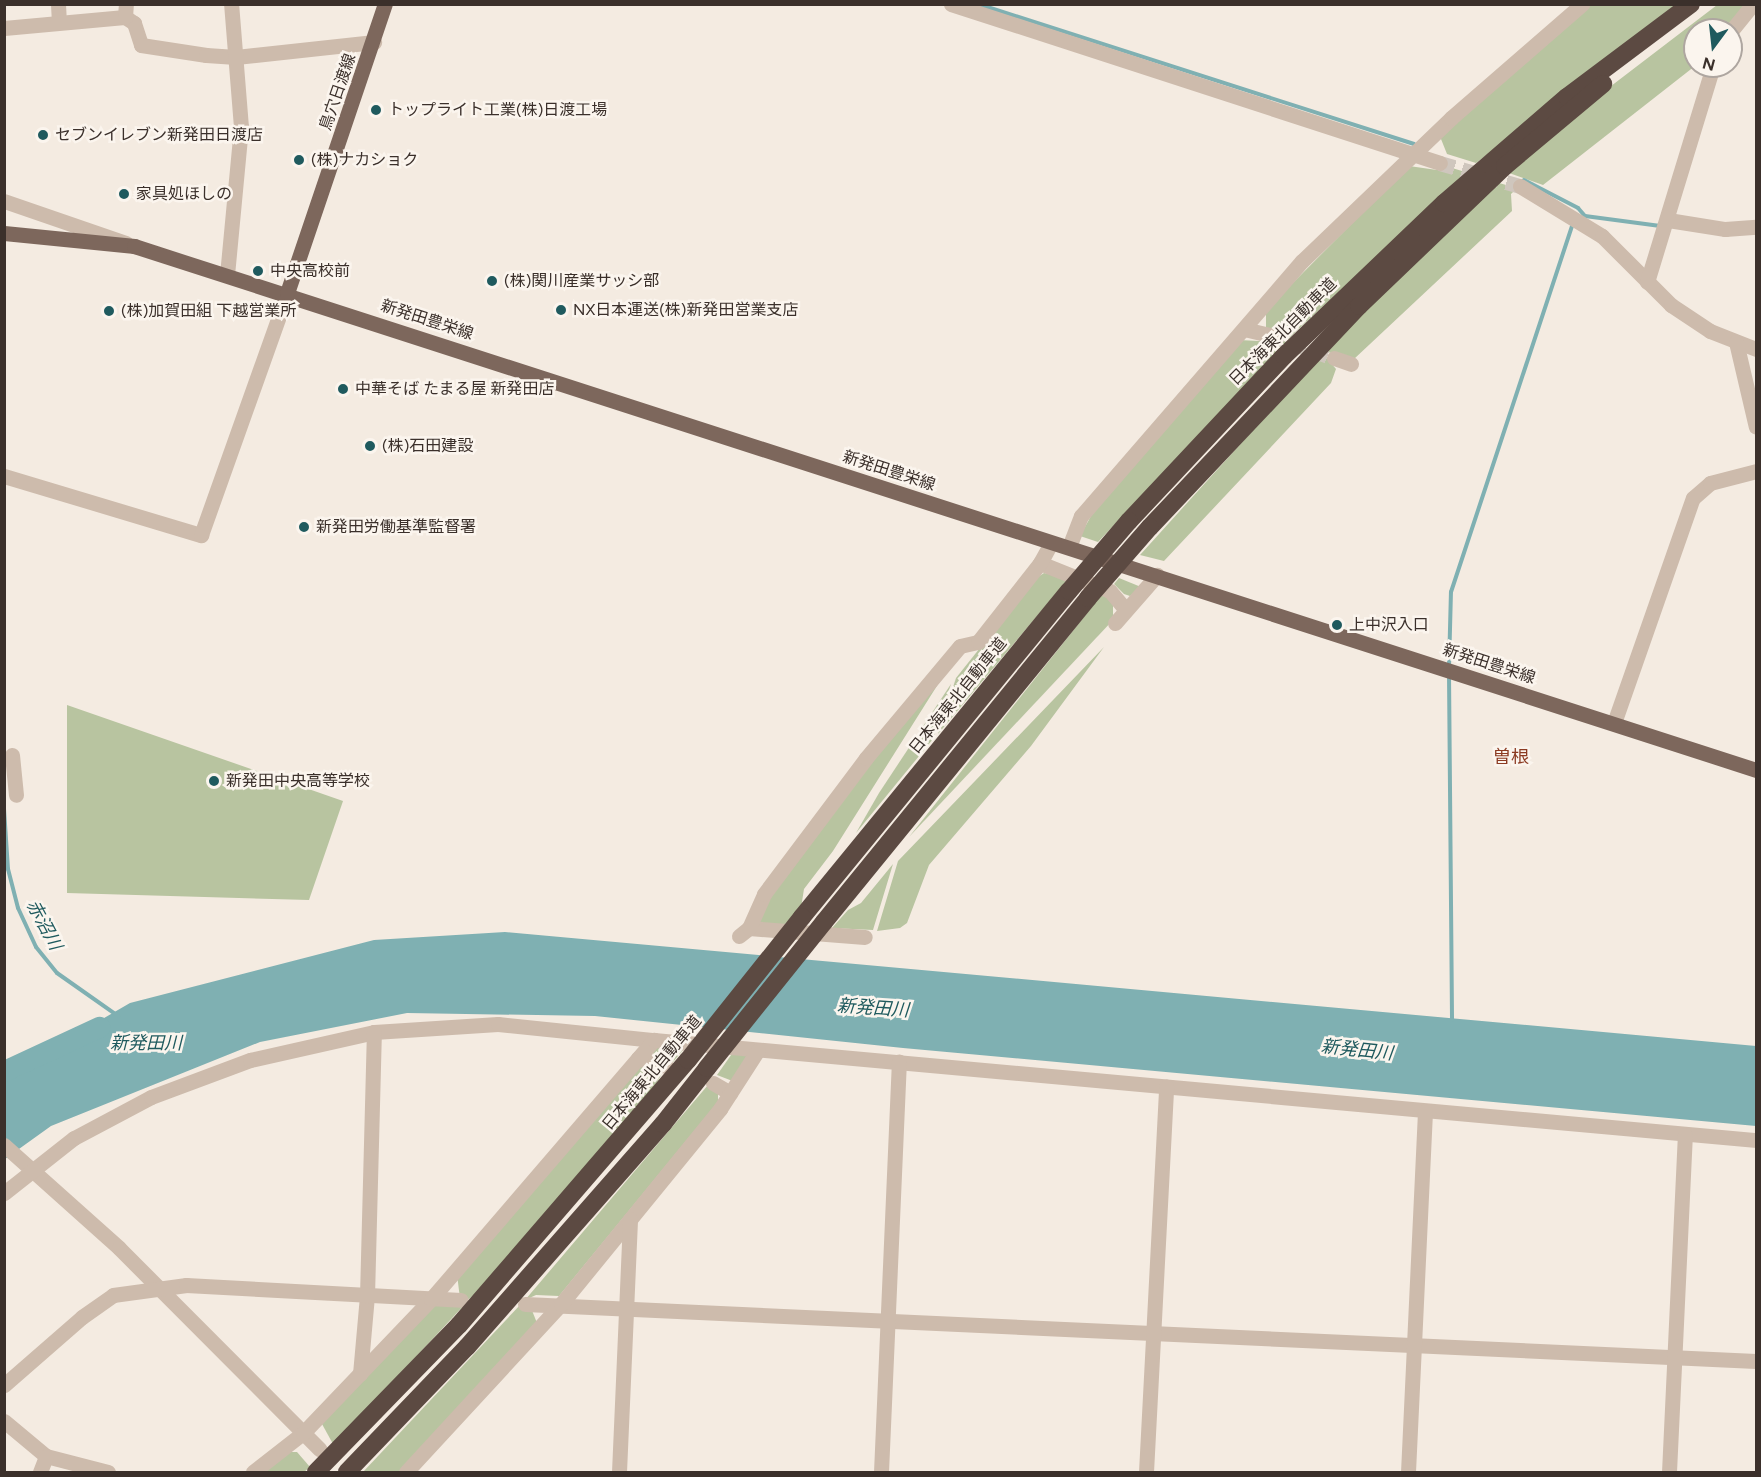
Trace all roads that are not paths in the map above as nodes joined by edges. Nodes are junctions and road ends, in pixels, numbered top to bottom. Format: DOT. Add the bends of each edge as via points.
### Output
graph roads {
  1 [pos="58,4"];
  2 [pos="231,4"];
  3 [pos="385,4"];
  4 [pos="951,4"];
  5 [pos="1582,4"];
  6 [pos="1691,4"];
  7 [pos="1707,4"];
  8 [pos="1753,4"];
  9 [pos="126,11"];
  10 [pos="1742,18"];
  11 [pos="59,22"];
  12 [pos="4,28"];
  13 [pos="374,42"];
  14 [pos="236,57"];
  15 [pos="1709,78"];
  16 [pos="1415,156"];
  17 [pos="1440,163"];
  18 [pos="1520,186"];
  19 [pos="4,201"];
  20 [pos="1668,220"];
  21 [pos="1756,227"];
  22 [pos="4,233"];
  23 [pos="134,246"];
  24 [pos="227,275"];
  25 [pos="1647,282"];
  26 [pos="287,293"];
  27 [pos="1244,329"];
  28 [pos="1270,335"];
  29 [pos="1736,342"];
  30 [pos="1756,350"];
  31 [pos="1334,358"];
  32 [pos="1351,364"];
  33 [pos="1756,427"];
  34 [pos="1756,471"];
  35 [pos="4,476"];
  36 [pos="1051,543"];
  37 [pos="1069,547"];
  38 [pos="1040,563"];
  39 [pos="1157,575"];
  40 [pos="1125,609"];
  41 [pos="1115,623"];
  42 [pos="1614,723"];
  43 [pos="12,755"];
  44 [pos="1756,770"];
  45 [pos="16,795"];
  46 [pos="866,937"];
  47 [pos="374,1032"];
  48 [pos="654,1040"];
  49 [pos="758,1050"];
  50 [pos="638,1058"];
  51 [pos="899,1061"];
  52 [pos="666,1066"];
  53 [pos="710,1076"];
  54 [pos="1166,1087"];
  55 [pos="730,1094"];
  56 [pos="1425,1111"];
  57 [pos="1685,1135"];
  58 [pos="1756,1140"];
  59 [pos="4,1144"];
  60 [pos="29,1167"];
  61 [pos="4,1193"];
  62 [pos="630,1219"];
  63 [pos="160,1290"];
  64 [pos="367,1296"];
  65 [pos="431,1299"];
  66 [pos="460,1300"];
  67 [pos="525,1304"];
  68 [pos="561,1304"];
  69 [pos="626,1305"];
  70 [pos="888,1321"];
  71 [pos="1152,1332"];
  72 [pos="1415,1345"];
  73 [pos="1675,1357"];
  74 [pos="1756,1361"];
  75 [pos="360,1374"];
  76 [pos="4,1385"];
  77 [pos="4,1421"];
  78 [pos="303,1433"];
  79 [pos="319,1449"];
  80 [pos="45,1456"];
  81 [pos="40,1473"];
  82 [pos="108,1473"];
  83 [pos="253,1473"];
  84 [pos="316,1473"];
  85 [pos="347,1473"];
  86 [pos="406,1473"];
  87 [pos="619,1473"];
  88 [pos="881,1473"];
  89 [pos="1146,1473"];
  90 [pos="1408,1473"];
  91 [pos="1669,1473"];
  1 -- 11 [label="street"];
  2 -- 14 [label="street"];
  3 -- 13 [label="main road, 鳥穴日渡線"];
  4 -- 16 [label="street"];
  5 -- 16 [label="street" via="1451,118"];
  6 -- 84 [label="highway, 日本海東北自動車道, bridge" via="1568,97 1444,203 1284,356 1129,521 688,1060 459,1325"];
  7 -- 53 [label="highway, bridge" via="1605,82 1455,212 1283,383 1088,598 824,922"];
  8 -- 10 [label="street"];
  9 -- 11 [label="street"];
  9 -- 14 [label="street" via="141,45"];
  11 -- 12 [label="street"];
  13 -- 14 [label="street"];
  13 -- 26 [label="main road, 鳥穴日渡線"];
  14 -- 24 [label="street" via="241,127"];
  15 -- 20 [label="street"];
  16 -- 17 [label="street"];
  16 -- 27 [label="street" via="1302,261"];
  18 -- 25 [label="street" via="1602,236"];
  19 -- 23 [label="street"];
  20 -- 21 [label="street" via="1725,229"];
  20 -- 25 [label="street"];
  22 -- 23 [label="main road, 新発田豊栄線"];
  23 -- 24 [label="main road, 新発田豊栄線"];
  24 -- 26 [label="main road, 新発田豊栄線"];
  25 -- 29 [label="street" via="1671,305 1710,331"];
  26 -- 35 [label="street" via="201,536"];
  26 -- 36 [label="main road, 新発田豊栄線"];
  27 -- 28 [label="street"];
  27 -- 37 [label="street" via="1081,516"];
  29 -- 30 [label="street"];
  29 -- 33 [label="street"];
  31 -- 32 [label="street"];
  34 -- 42 [label="street" via="1710,483 1693,498"];
  36 -- 37 [label="main road, 新発田豊栄線"];
  36 -- 38 [label="street"];
  37 -- 39 [label="main road, 新発田豊栄線"];
  38 -- 40 [label="street" via="1110,591"];
  38 -- 46 [label="street" via="978,642 960,646 866,758 764,894 744,932"];
  39 -- 40 [label="street"];
  39 -- 42 [label="main road, 新発田豊栄線"];
  40 -- 41 [label="street"];
  42 -- 44 [label="main road, 新発田豊栄線"];
  43 -- 45 [label="street"];
  47 -- 48 [label="street" via="498,1024"];
  47 -- 60 [label="street" via="250,1060 151,1097"];
  47 -- 64 [label="street"];
  48 -- 49 [label="street"];
  48 -- 50 [label="street"];
  49 -- 51 [label="street"];
  49 -- 55 [label="street"];
  50 -- 52 [label="street"];
  50 -- 65 [label="street"];
  51 -- 54 [label="street"];
  51 -- 70 [label="street"];
  53 -- 55 [label="street"];
  53 -- 85 [label="highway" via="467,1347"];
  54 -- 56 [label="street"];
  54 -- 71 [label="street"];
  55 -- 62 [label="street"];
  56 -- 57 [label="street"];
  56 -- 72 [label="street"];
  57 -- 58 [label="street"];
  57 -- 73 [label="street"];
  59 -- 60 [label="street"];
  60 -- 61 [label="street"];
  60 -- 63 [label="street"];
  62 -- 68 [label="street"];
  62 -- 69 [label="street"];
  63 -- 64 [label="street" via="186,1285"];
  63 -- 76 [label="street" via="113,1295"];
  63 -- 78 [label="street"];
  64 -- 65 [label="street"];
  64 -- 75 [label="street"];
  65 -- 66 [label="street"];
  65 -- 75 [label="street"];
  67 -- 68 [label="street"];
  68 -- 69 [label="street"];
  68 -- 86 [label="street"];
  69 -- 70 [label="street"];
  69 -- 87 [label="street"];
  70 -- 71 [label="street"];
  70 -- 88 [label="street"];
  71 -- 72 [label="street"];
  71 -- 89 [label="street"];
  72 -- 73 [label="street"];
  72 -- 90 [label="street"];
  73 -- 74 [label="street"];
  73 -- 91 [label="street"];
  75 -- 78 [label="street"];
  77 -- 80 [label="street"];
  78 -- 79 [label="street"];
  78 -- 83 [label="street"];
  80 -- 81 [label="street"];
  80 -- 82 [label="street"];
}
